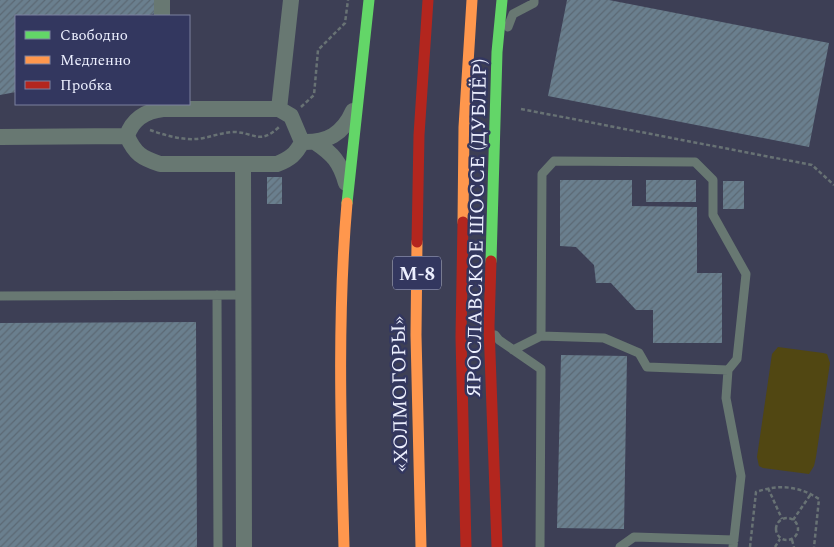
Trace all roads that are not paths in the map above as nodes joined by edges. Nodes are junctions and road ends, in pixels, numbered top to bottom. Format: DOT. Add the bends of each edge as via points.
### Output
graph roads {
  1 [pos="162,0"];
  2 [pos="291,0"];
  3 [pos="369,0"];
  4 [pos="428,0"];
  5 [pos="472,0"];
  6 [pos="502,0"];
  7 [pos="534,2"];
  8 [pos="162,15"];
  9 [pos="497,52"];
  10 [pos="358,98"];
  11 [pos="162,106"];
  12 [pos="279,109"];
  13 [pos="127,136"];
  14 [pos="0,137"];
  15 [pos="309,142"];
  16 [pos="243,165"];
  17 [pos="348,189"];
  18 [pos="217,295"];
  19 [pos="243,295"];
  20 [pos="0,296"];
  21 [pos="489,326"];
  22 [pos="541,336"];
  23 [pos="513,350"];
  24 [pos="728,370"];
  25 [pos="733,543"];
  26 [pos="218,547"];
  27 [pos="244,547"];
  28 [pos="344,547"];
  29 [pos="421,547"];
  30 [pos="466,547"];
  31 [pos="497,547"];
  32 [pos="540,547"];
  33 [pos="620,547"];
  1 -- 8 [label="street"];
  2 -- 12 [label="street"];
  3 -- 10 [label="main road"];
  4 -- 29 [label="main road, «ХОЛМОГОРЫ» / М-8" via="419,135 416,335"];
  5 -- 30 [label="main road, М-8" via="464,127 461,337"];
  6 -- 9 [label="main road, ЯРОСЛАВСКОЕ ШОССЕ (ДУБЛЁР)"];
  7 -- 9 [label="lane" via="513,14"];
  9 -- 21 [label="main road, ЯРОСЛАВСКОЕ ШОССЕ (ДУБЛЁР)"];
  10 -- 15 [label="street" via="347,124 336,135"];
  10 -- 17 [label="main road"];
  11 -- 12 [label="street"];
  11 -- 13 [label="street" via="137,118"];
  12 -- 15 [label="street" via="290,116"];
  13 -- 14 [label="street"];
  13 -- 16 [label="street" via="132,148 143,158 160,164"];
  15 -- 16 [label="street" via="288,160 278,164"];
  15 -- 17 [label="street" via="331,153 342,168"];
  16 -- 19 [label="street"];
  17 -- 28 [label="main road" via="341,308"];
  18 -- 19 [label="lane"];
  18 -- 20 [label="lane"];
  18 -- 26 [label="lane"];
  19 -- 27 [label="street"];
  21 -- 23 [label="lane" via="499,340"];
  21 -- 31 [label="main road, ЯРОСЛАВСКОЕ ШОССЕ (ДУБЛЁР)"];
  22 -- 23 [label="lane"];
  22 -- 24 [label="lane" via="604,338 639,353 647,367"];
  22 -- 24 [label="lane" via="542,174 554,161 695,162 713,180 713,215 746,274 737,359"];
  23 -- 32 [label="lane" via="541,369"];
  24 -- 25 [label="lane" via="726,398 741,476"];
  25 -- 33 [label="lane" via="634,538"];
}
